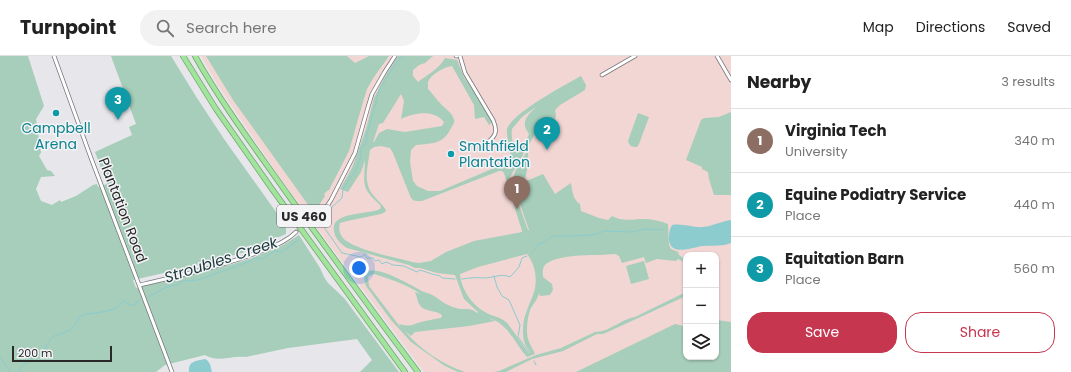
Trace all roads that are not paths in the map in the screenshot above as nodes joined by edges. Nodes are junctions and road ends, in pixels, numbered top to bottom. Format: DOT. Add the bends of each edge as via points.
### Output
graph roads {
  1 [pos="54,56"];
  2 [pos="183,56"];
  3 [pos="195,56"];
  4 [pos="395,56"];
  5 [pos="458,56"];
  6 [pos="634,56"];
  7 [pos="717,56"];
  8 [pos="602,75"];
  9 [pos="731,80"];
  10 [pos="489,142"];
  11 [pos="313,220"];
  12 [pos="296,232"];
  13 [pos="140,285"];
  14 [pos="172,372"];
  15 [pos="405,372"];
  16 [pos="418,372"];
  1 -- 13 [label="street, Plantation Road"];
  2 -- 15 [label="highway, US 460" via="216,110"];
  3 -- 16 [label="highway, US 460" via="245,135"];
  4 -- 11 [label="street" via="372,94 355,153 331,200"];
  5 -- 10 [label="street" via="496,126 496,132"];
  6 -- 8 [label="street"];
  7 -- 9 [label="street"];
  12 -- 13 [label="street" via="285,240 248,256"];
  13 -- 14 [label="street, Plantation Road"];
}
